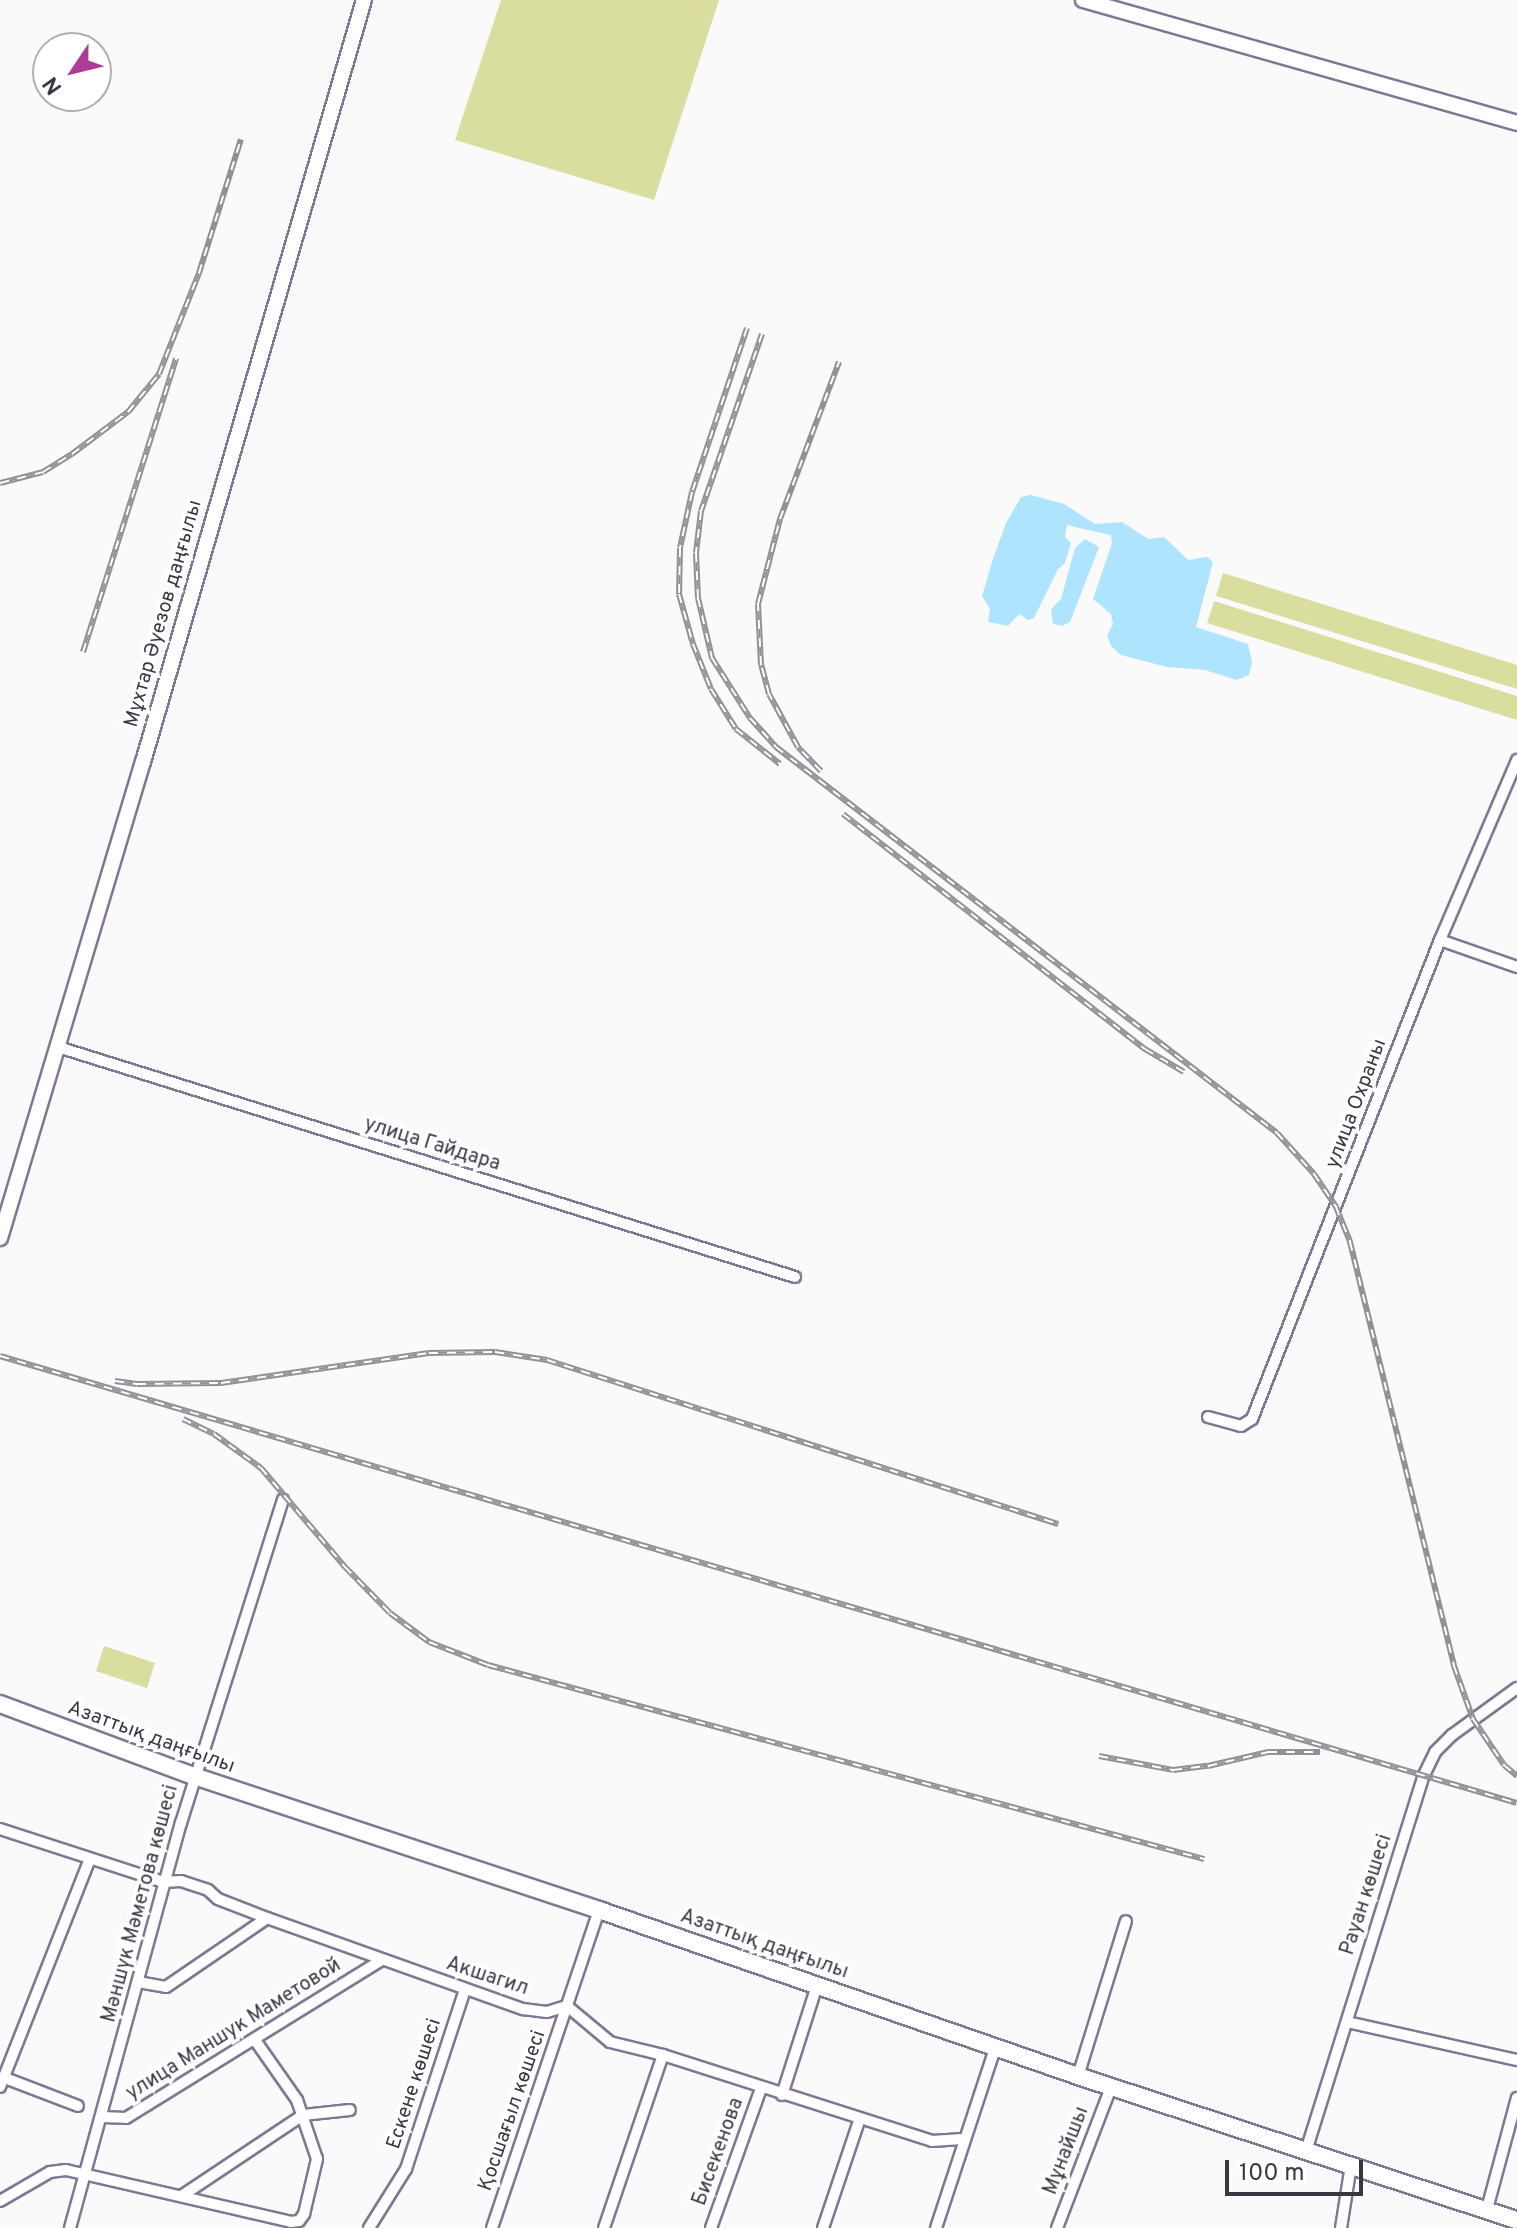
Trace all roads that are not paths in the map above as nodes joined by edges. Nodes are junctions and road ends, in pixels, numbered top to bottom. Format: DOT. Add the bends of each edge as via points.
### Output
graph roads {
  1 [pos="364,0"];
  2 [pos="1083,0"];
  3 [pos="1517,123"];
  4 [pos="1517,760"];
  5 [pos="1440,940"];
  6 [pos="1517,967"];
  7 [pos="58,1047"];
  8 [pos="0,1238"];
  9 [pos="795,1277"];
  10 [pos="1208,1417"];
  11 [pos="283,1500"];
  12 [pos="1517,1688"];
  13 [pos="0,1704"];
  14 [pos="194,1776"];
  15 [pos="0,1829"];
  16 [pos="90,1859"];
  17 [pos="163,1882"];
  18 [pos="599,1910"];
  19 [pos="267,1918"];
  20 [pos="1126,1921"];
  21 [pos="382,1960"];
  22 [pos="138,1982"];
  23 [pos="817,1985"];
  24 [pos="465,1990"];
  25 [pos="567,2006"];
  26 [pos="1347,2022"];
  27 [pos="255,2040"];
  28 [pos="996,2046"];
  29 [pos="663,2055"];
  30 [pos="1517,2060"];
  31 [pos="1078,2076"];
  32 [pos="2,2084"];
  33 [pos="1111,2087"];
  34 [pos="761,2088"];
  35 [pos="782,2095"];
  36 [pos="1517,2098"];
  37 [pos="78,2106"];
  38 [pos="350,2110"];
  39 [pos="303,2115"];
  40 [pos="101,2117"];
  41 [pos="859,2121"];
  42 [pos="962,2139"];
  43 [pos="1306,2151"];
  44 [pos="1351,2165"];
  45 [pos="84,2172"];
  46 [pos="183,2195"];
  47 [pos="0,2201"];
  48 [pos="1487,2209"];
  49 [pos="1517,2220"];
  50 [pos="70,2228"];
  51 [pos="369,2228"];
  52 [pos="492,2228"];
  53 [pos="604,2228"];
  54 [pos="711,2228"];
  55 [pos="823,2228"];
  56 [pos="936,2228"];
  57 [pos="1057,2228"];
  58 [pos="1341,2228"];
  1 -- 7 [label="main road, Мұхтар Әуезов даңғылы"];
  2 -- 3 [label="main road"];
  4 -- 5 [label="street, улица Охраны"];
  5 -- 6 [label="street"];
  5 -- 10 [label="street, улица Охраны" via="1252,1419 1241,1426"];
  7 -- 8 [label="main road, Мұхтар Әуезов даңғылы"];
  7 -- 9 [label="street, улица Гайдара"];
  11 -- 14 [label="street, Мәншүк Мәметова көшесі"];
  12 -- 26 [label="street, Рауан көшесі" via="1435,1752"];
  13 -- 14 [label="main road, Азаттық даңғылы"];
  14 -- 17 [label="street, Мәншүк Мәметова көшесі"];
  14 -- 18 [label="main road, Азаттық даңғылы"];
  15 -- 16 [label="street, Акшагил"];
  16 -- 17 [label="street, Акшагил"];
  16 -- 32 [label="street"];
  17 -- 19 [label="street, Акшагил" via="181,1881 208,1890"];
  17 -- 22 [label="street, Мәншүк Мәметова көшесі"];
  18 -- 23 [label="main road, Азаттық даңғылы"];
  18 -- 25 [label="street, Қосшағыл көшесі"];
  19 -- 21 [label="street, Акшагил"];
  19 -- 22 [label="street" via="166,1987"];
  20 -- 31 [label="street"];
  21 -- 24 [label="street, Акшагил"];
  21 -- 27 [label="street, улица Маншук Маметовой"];
  22 -- 40 [label="street, Мәншүк Мәметова көшесі"];
  23 -- 28 [label="main road, Азаттық даңғылы"];
  23 -- 35 [label="street"];
  24 -- 25 [label="street, Акшагил" via="523,2009 547,2012"];
  24 -- 51 [label="street, Ескене көшесі" via="406,2169"];
  25 -- 29 [label="street" via="610,2042"];
  25 -- 52 [label="street, Қосшағыл көшесі"];
  26 -- 30 [label="street"];
  26 -- 43 [label="street, Рауан көшесі"];
  27 -- 39 [label="street"];
  27 -- 40 [label="street, улица Маншук Маметовой" via="126,2118"];
  28 -- 31 [label="main road, Азаттық даңғылы"];
  28 -- 42 [label="street"];
  29 -- 34 [label="street"];
  29 -- 53 [label="street"];
  31 -- 33 [label="main road, Азаттық даңғылы"];
  32 -- 37 [label="street"];
  33 -- 43 [label="main road, Азаттық даңғылы"];
  33 -- 57 [label="street, Мұнайшы"];
  34 -- 35 [label="street"];
  34 -- 54 [label="street, Бисекенова"];
  35 -- 41 [label="street"];
  36 -- 48 [label="street"];
  38 -- 39 [label="street"];
  39 -- 46 [label="street"];
  39 -- 46 [label="street" via="317,2159 299,2221"];
  40 -- 45 [label="street, Мәншүк Мәметова көшесі"];
  41 -- 42 [label="street" via="932,2141"];
  41 -- 55 [label="street"];
  42 -- 56 [label="street"];
  43 -- 44 [label="main road, Азаттық даңғылы"];
  44 -- 48 [label="main road, Азаттық даңғылы"];
  44 -- 58 [label="street"];
  45 -- 46 [label="street"];
  45 -- 47 [label="street" via="50,2172"];
  45 -- 50 [label="street, Мәншүк Мәметова көшесі"];
  48 -- 49 [label="main road, Азаттық даңғылы"];
}
